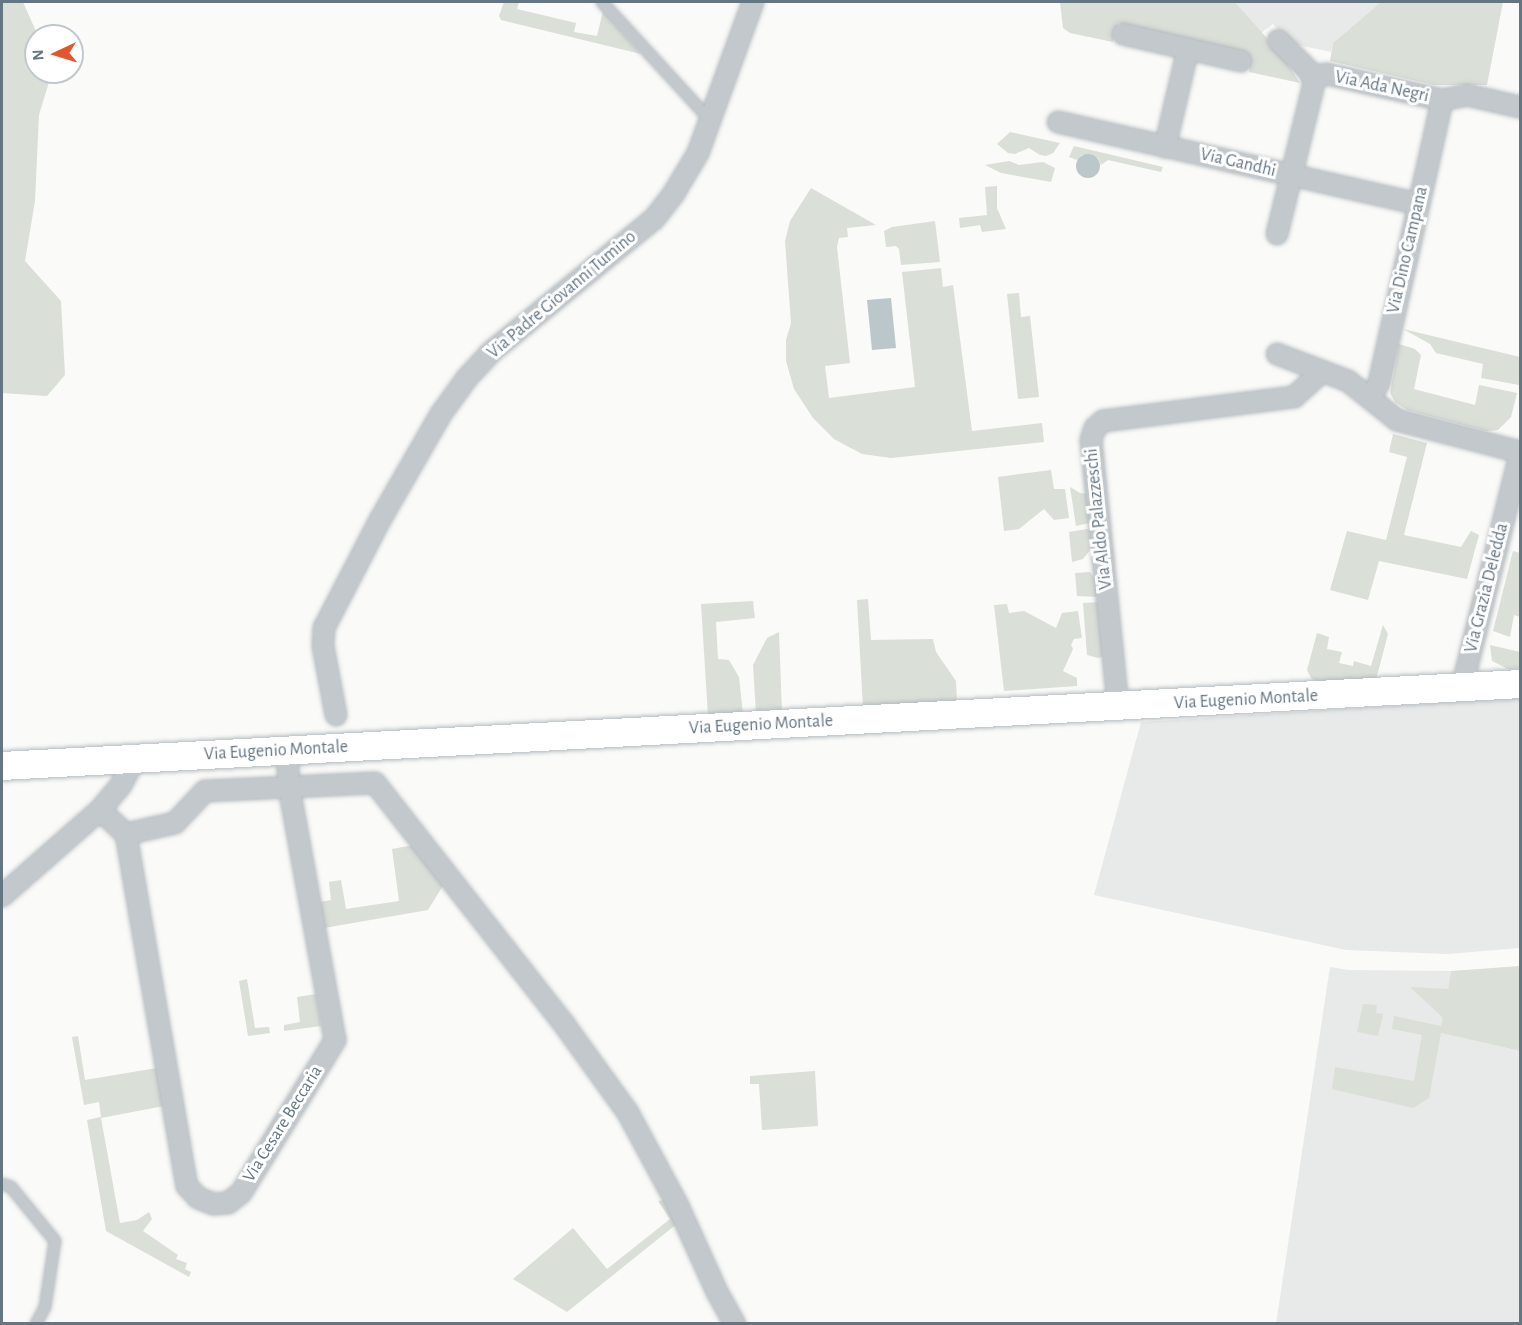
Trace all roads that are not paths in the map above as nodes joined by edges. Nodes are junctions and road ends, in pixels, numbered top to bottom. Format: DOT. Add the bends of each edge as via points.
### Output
graph roads {
  1 [pos="602,2"];
  2 [pos="753,2"];
  3 [pos="1123,34"];
  4 [pos="1278,40"];
  5 [pos="1188,49"];
  6 [pos="1241,61"];
  7 [pos="1313,76"];
  8 [pos="1443,100"];
  9 [pos="1521,106"];
  10 [pos="710,120"];
  11 [pos="1058,122"];
  12 [pos="1165,147"];
  13 [pos="1292,175"];
  14 [pos="1418,204"];
  15 [pos="1278,234"];
  16 [pos="1277,354"];
  17 [pos="1322,373"];
  18 [pos="1370,399"];
  19 [pos="1521,453"];
  20 [pos="1521,684"];
  21 [pos="1462,687"];
  22 [pos="1118,706"];
  23 [pos="336,715"];
  24 [pos="287,751"];
  25 [pos="135,759"];
  26 [pos="2,766"];
  27 [pos="289,787"];
  28 [pos="100,810"];
  29 [pos="126,834"];
  30 [pos="2,896"];
  31 [pos="2,1184"];
  32 [pos="36,1323"];
  33 [pos="735,1323"];
  1 -- 10 [label="lane"];
  2 -- 10 [label="street, Via Padre Giovanni Tumino"];
  3 -- 5 [label="street"];
  4 -- 7 [label="street"];
  5 -- 6 [label="street"];
  5 -- 12 [label="street"];
  7 -- 8 [label="street, Via Ada Negri" via="1327,74"];
  7 -- 13 [label="street"];
  8 -- 9 [label="street, Via Ada Negri" via="1467,95"];
  8 -- 14 [label="street, Via Dino Campana"];
  10 -- 23 [label="street, Via Padre Giovanni Tumino" via="698,153 654,219 490,353 441,414 324,628 323,646"];
  11 -- 12 [label="street, Via Gandhi"];
  12 -- 13 [label="street, Via Gandhi"];
  13 -- 14 [label="street, Via Gandhi"];
  13 -- 15 [label="street"];
  14 -- 18 [label="street, Via Dino Campana" via="1379,383"];
  16 -- 17 [label="street"];
  17 -- 18 [label="street" via="1348,381"];
  17 -- 22 [label="street, Via Aldo Palazzeschi" via="1294,397 1103,421 1095,428 1091,440"];
  18 -- 19 [label="street" via="1397,420"];
  19 -- 21 [label="street, Via Grazia Deledda"];
  20 -- 21 [label="main road, Via Eugenio Montale"];
  21 -- 22 [label="main road, Via Eugenio Montale"];
  22 -- 24 [label="main road, Via Eugenio Montale"];
  24 -- 25 [label="main road, Via Eugenio Montale"];
  24 -- 27 [label="street, Via Cesare Beccaria"];
  25 -- 26 [label="main road, Via Eugenio Montale"];
  25 -- 28 [label="street" via="121,785"];
  27 -- 29 [label="street" via="205,790 175,823"];
  27 -- 29 [label="street, Via Cesare Beccaria" via="335,1040 241,1193 228,1203 214,1204 198,1198 187,1186"];
  27 -- 33 [label="street" via="375,783 566,1027 628,1113"];
  28 -- 29 [label="street"];
  28 -- 30 [label="street"];
  31 -- 32 [label="lane" via="11,1187 55,1240 45,1307"];
}
